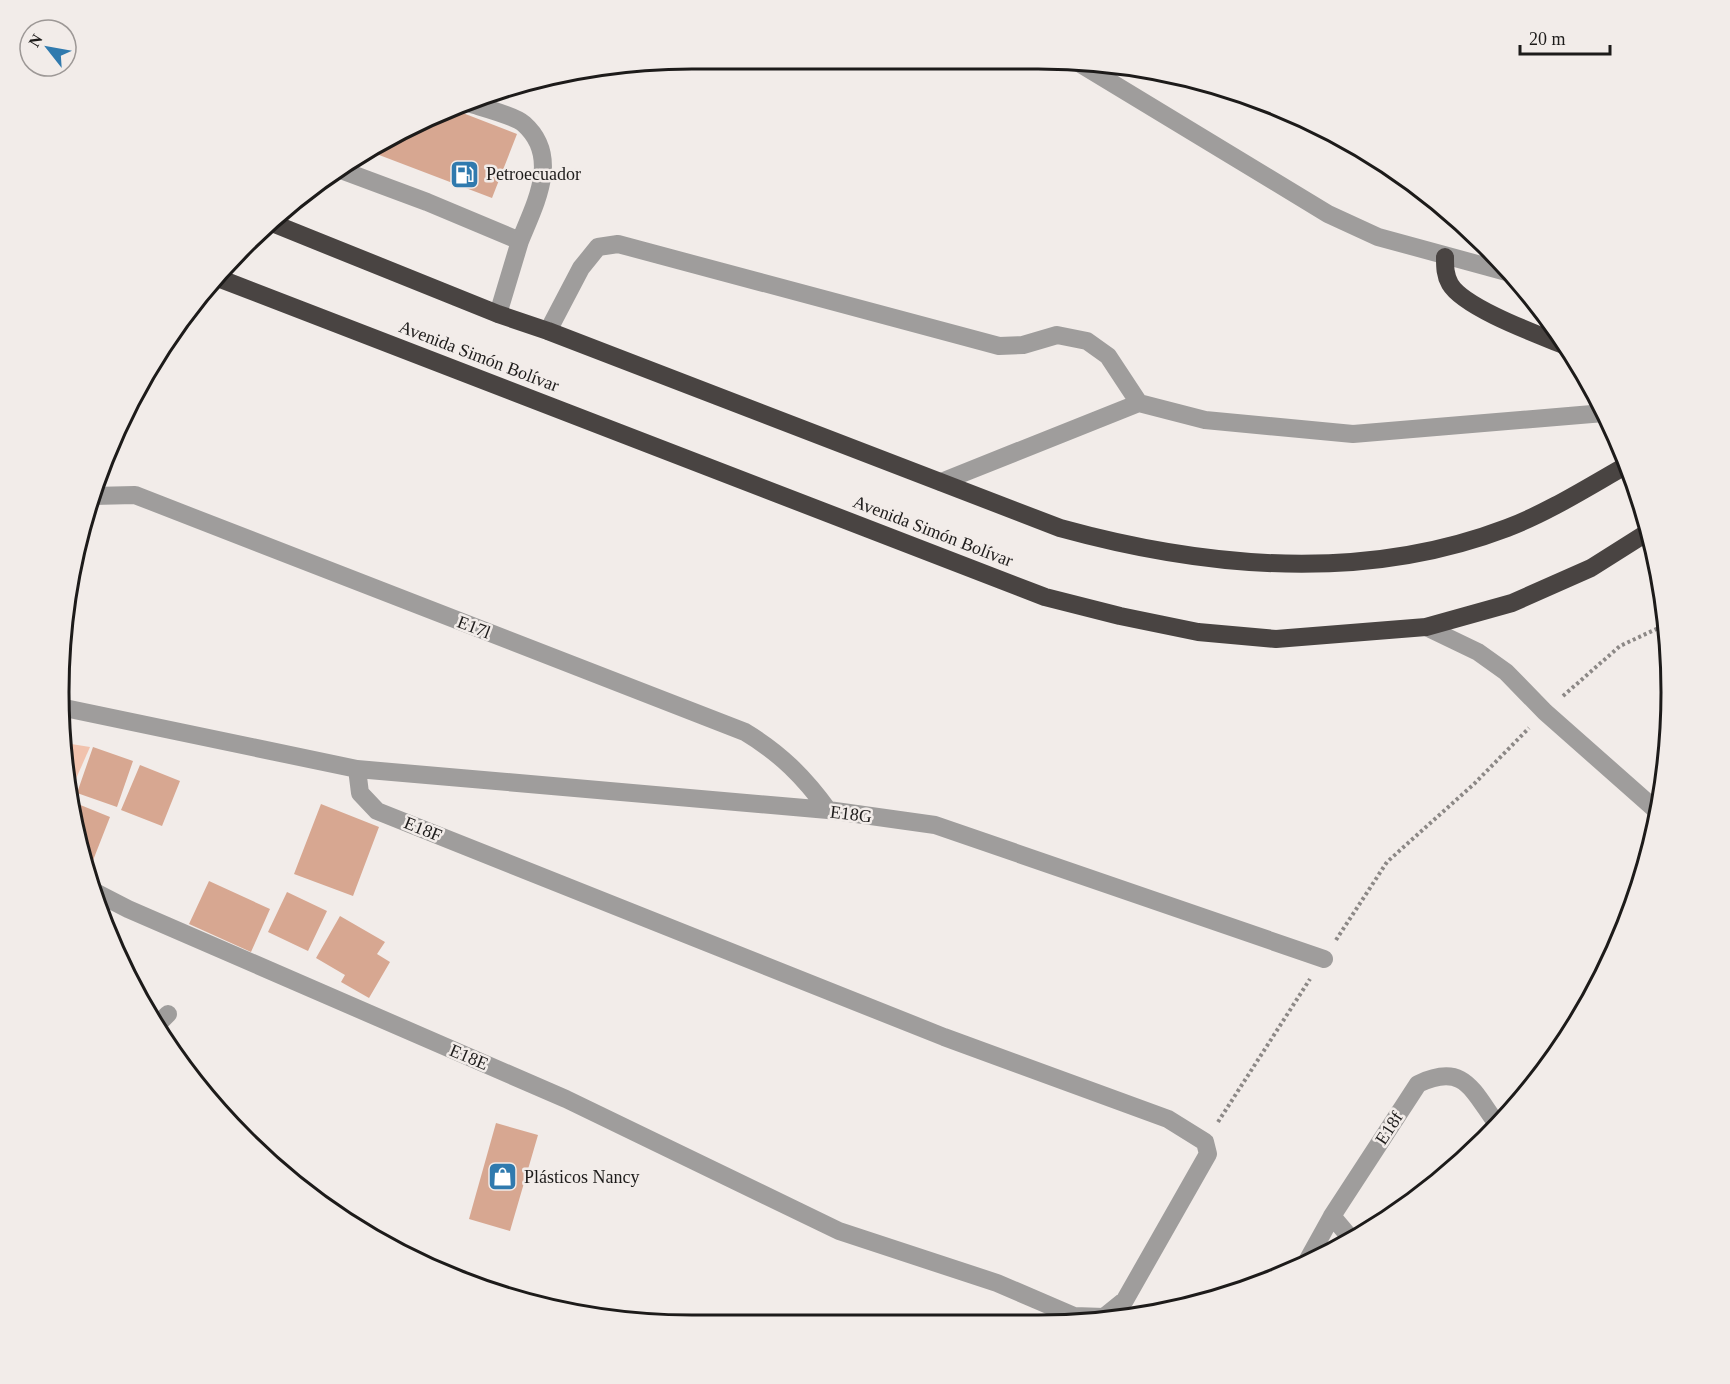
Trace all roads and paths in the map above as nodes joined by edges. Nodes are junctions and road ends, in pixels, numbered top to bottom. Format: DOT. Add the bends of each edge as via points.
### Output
graph roads {
  1 [pos="1093,71"];
  2 [pos="479,107"];
  3 [pos="348,173"];
  4 [pos="280,225"];
  5 [pos="520,241"];
  6 [pos="1445,257"];
  7 [pos="1496,269"];
  8 [pos="224,280"];
  9 [pos="498,314"];
  10 [pos="548,331"];
  11 [pos="1551,339"];
  12 [pos="1139,403"];
  13 [pos="1596,414"];
  14 [pos="1620,469"];
  15 [pos="941,482"];
  16 [pos="101,496"];
  17 [pos="1641,536"];
  18 [pos="1426,627"];
  19 [pos="1658,628"];
  20 [pos="69,708"];
  21 [pos="1545,712"];
  22 [pos="357,769"];
  23 [pos="1650,805"];
  24 [pos="828,810"];
  25 [pos="104,896"];
  26 [pos="1324,959"];
  27 [pos="1493,1118"];
  28 [pos="1205,1142"];
  29 [pos="1332,1216"];
  30 [pos="1347,1234"];
  31 [pos="1311,1252"];
  32 [pos="1112,1311"];
  33 [pos="1070,1314"];
  1 -- 6 [label="street" via="1328,214 1378,237"];
  2 -- 5 [label="street" via="523,123 544,158 542,182"];
  3 -- 5 [label="street"];
  4 -- 9 [label="highway"];
  5 -- 9 [label="street"];
  6 -- 7 [label="street"];
  6 -- 11 [label="highway" via="1444,271 1451,286 1467,302"];
  8 -- 18 [label="highway, Avenida Simón Bolívar" via="1045,597 1198,632 1276,639"];
  9 -- 10 [label="highway"];
  10 -- 12 [label="street" via="592,254 598,247 618,244 999,346 1023,345 1057,335 1087,341 1108,356"];
  10 -- 15 [label="highway"];
  12 -- 13 [label="street" via="1205,420 1353,434"];
  12 -- 15 [label="street"];
  14 -- 15 [label="highway" via="1548,511 1467,542 1392,558 1306,565 1180,555 1111,542 1060,528"];
  16 -- 24 [label="street, E17l" via="135,495 745,732 775,750"];
  17 -- 18 [label="highway, Avenida Simón Bolívar" via="1591,568 1512,603"];
  18 -- 21 [label="street" via="1478,652 1506,672"];
  19 -- 21 [label="path" via="1620,646"];
  20 -- 22 [label="street"];
  21 -- 23 [label="street"];
  21 -- 26 [label="path" via="1474,784 1387,862"];
  22 -- 24 [label="street, E18G"];
  22 -- 28 [label="street, E18F" via="360,793 377,811 944,1037 1168,1119"];
  24 -- 26 [label="street, E18G" via="935,825"];
  25 -- 33 [label="street, E18E" via="566,1099 839,1231 997,1283"];
  26 -- 28 [label="path"];
  27 -- 29 [label="street, E18f" via="1467,1083 1449,1074 1436,1075 1418,1084"];
  28 -- 32 [label="street, E18E" via="1208,1154 1125,1300"];
  29 -- 30 [label="street"];
  29 -- 31 [label="street, E18f"];
}
